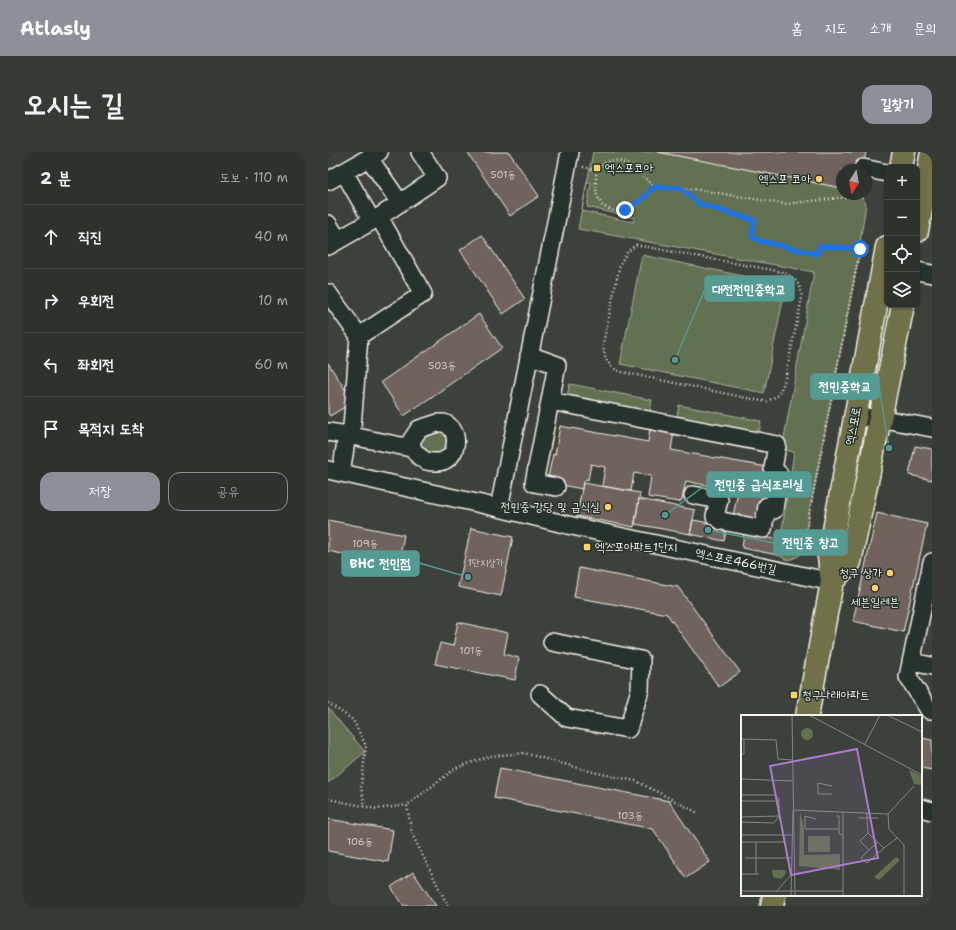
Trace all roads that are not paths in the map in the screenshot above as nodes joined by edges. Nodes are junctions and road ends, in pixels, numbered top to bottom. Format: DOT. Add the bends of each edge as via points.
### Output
graph roads {
  1 [pos="420,152"];
  2 [pos="904,152"];
  3 [pos="932,152"];
  4 [pos="374,155"];
  5 [pos="569,158"];
  6 [pos="902,164"];
  7 [pos="872,170"];
  8 [pos="344,172"];
  9 [pos="884,172"];
  10 [pos="328,181"];
  11 [pos="400,203"];
  12 [pos="920,215"];
  13 [pos="376,219"];
  14 [pos="328,224"];
  15 [pos="333,243"];
  16 [pos="884,269"];
  17 [pos="920,272"];
  18 [pos="932,274"];
  19 [pos="328,293"];
  20 [pos="902,308"];
  21 [pos="359,336"];
  22 [pos="529,355"];
  23 [pos="550,401"];
  24 [pos="855,416"];
  25 [pos="880,419"];
  26 [pos="932,428"];
  27 [pos="328,432"];
  28 [pos="347,436"];
  29 [pos="412,448"];
  30 [pos="334,471"];
  31 [pos="556,487"];
  32 [pos="693,495"];
  33 [pos="499,508"];
  34 [pos="932,562"];
  35 [pos="832,582"];
  36 [pos="552,642"];
  37 [pos="911,662"];
  38 [pos="932,666"];
  39 [pos="540,694"];
  40 [pos="932,710"];
  41 [pos="807,715"];
  42 [pos="922,808"];
  43 [pos="932,811"];
  44 [pos="774,896"];
  45 [pos="772,906"];
  1 -- 11 [label="street" via="437,178"];
  2 -- 6 [label="main road"];
  3 -- 12 [label="main road"];
  4 -- 8 [label="street"];
  4 -- 11 [label="street"];
  5 -- 22 [label="street"];
  7 -- 9 [label="street"];
  8 -- 10 [label="street"];
  8 -- 13 [label="street"];
  11 -- 13 [label="street"];
  13 -- 15 [label="street"];
  13 -- 21 [label="street" via="423,294"];
  14 -- 15 [label="street"];
  16 -- 24 [label="main road, 엑스포로"];
  17 -- 18 [label="street"];
  19 -- 21 [label="street"];
  20 -- 25 [label="main road, 엑스포로"];
  21 -- 28 [label="street" via="352,426"];
  22 -- 23 [label="street" via="557,365"];
  22 -- 33 [label="street"];
  23 -- 31 [label="street" via="534,483"];
  23 -- 32 [label="street" via="778,445 773,469 779,474 774,510 767,506 763,529 722,521 715,516 719,500"];
  24 -- 25 [label="street"];
  24 -- 35 [label="main road, 엑스포로" via="829,557"];
  25 -- 26 [label="street"];
  25 -- 35 [label="main road, 엑스포로" via="850,562"];
  27 -- 28 [label="street"];
  28 -- 29 [label="street"];
  28 -- 30 [label="street"];
  30 -- 33 [label="street, 엑스포로466번길"];
  33 -- 35 [label="street, 엑스포로466번길"];
  34 -- 37 [label="street"];
  35 -- 41 [label="main road, 엑스포로"];
  36 -- 39 [label="street" via="641,660 640,690 628,729 567,718"];
  37 -- 38 [label="street"];
  37 -- 40 [label="street" via="908,677 929,710"];
  42 -- 43 [label="street"];
  44 -- 45 [label="main road"];
}
